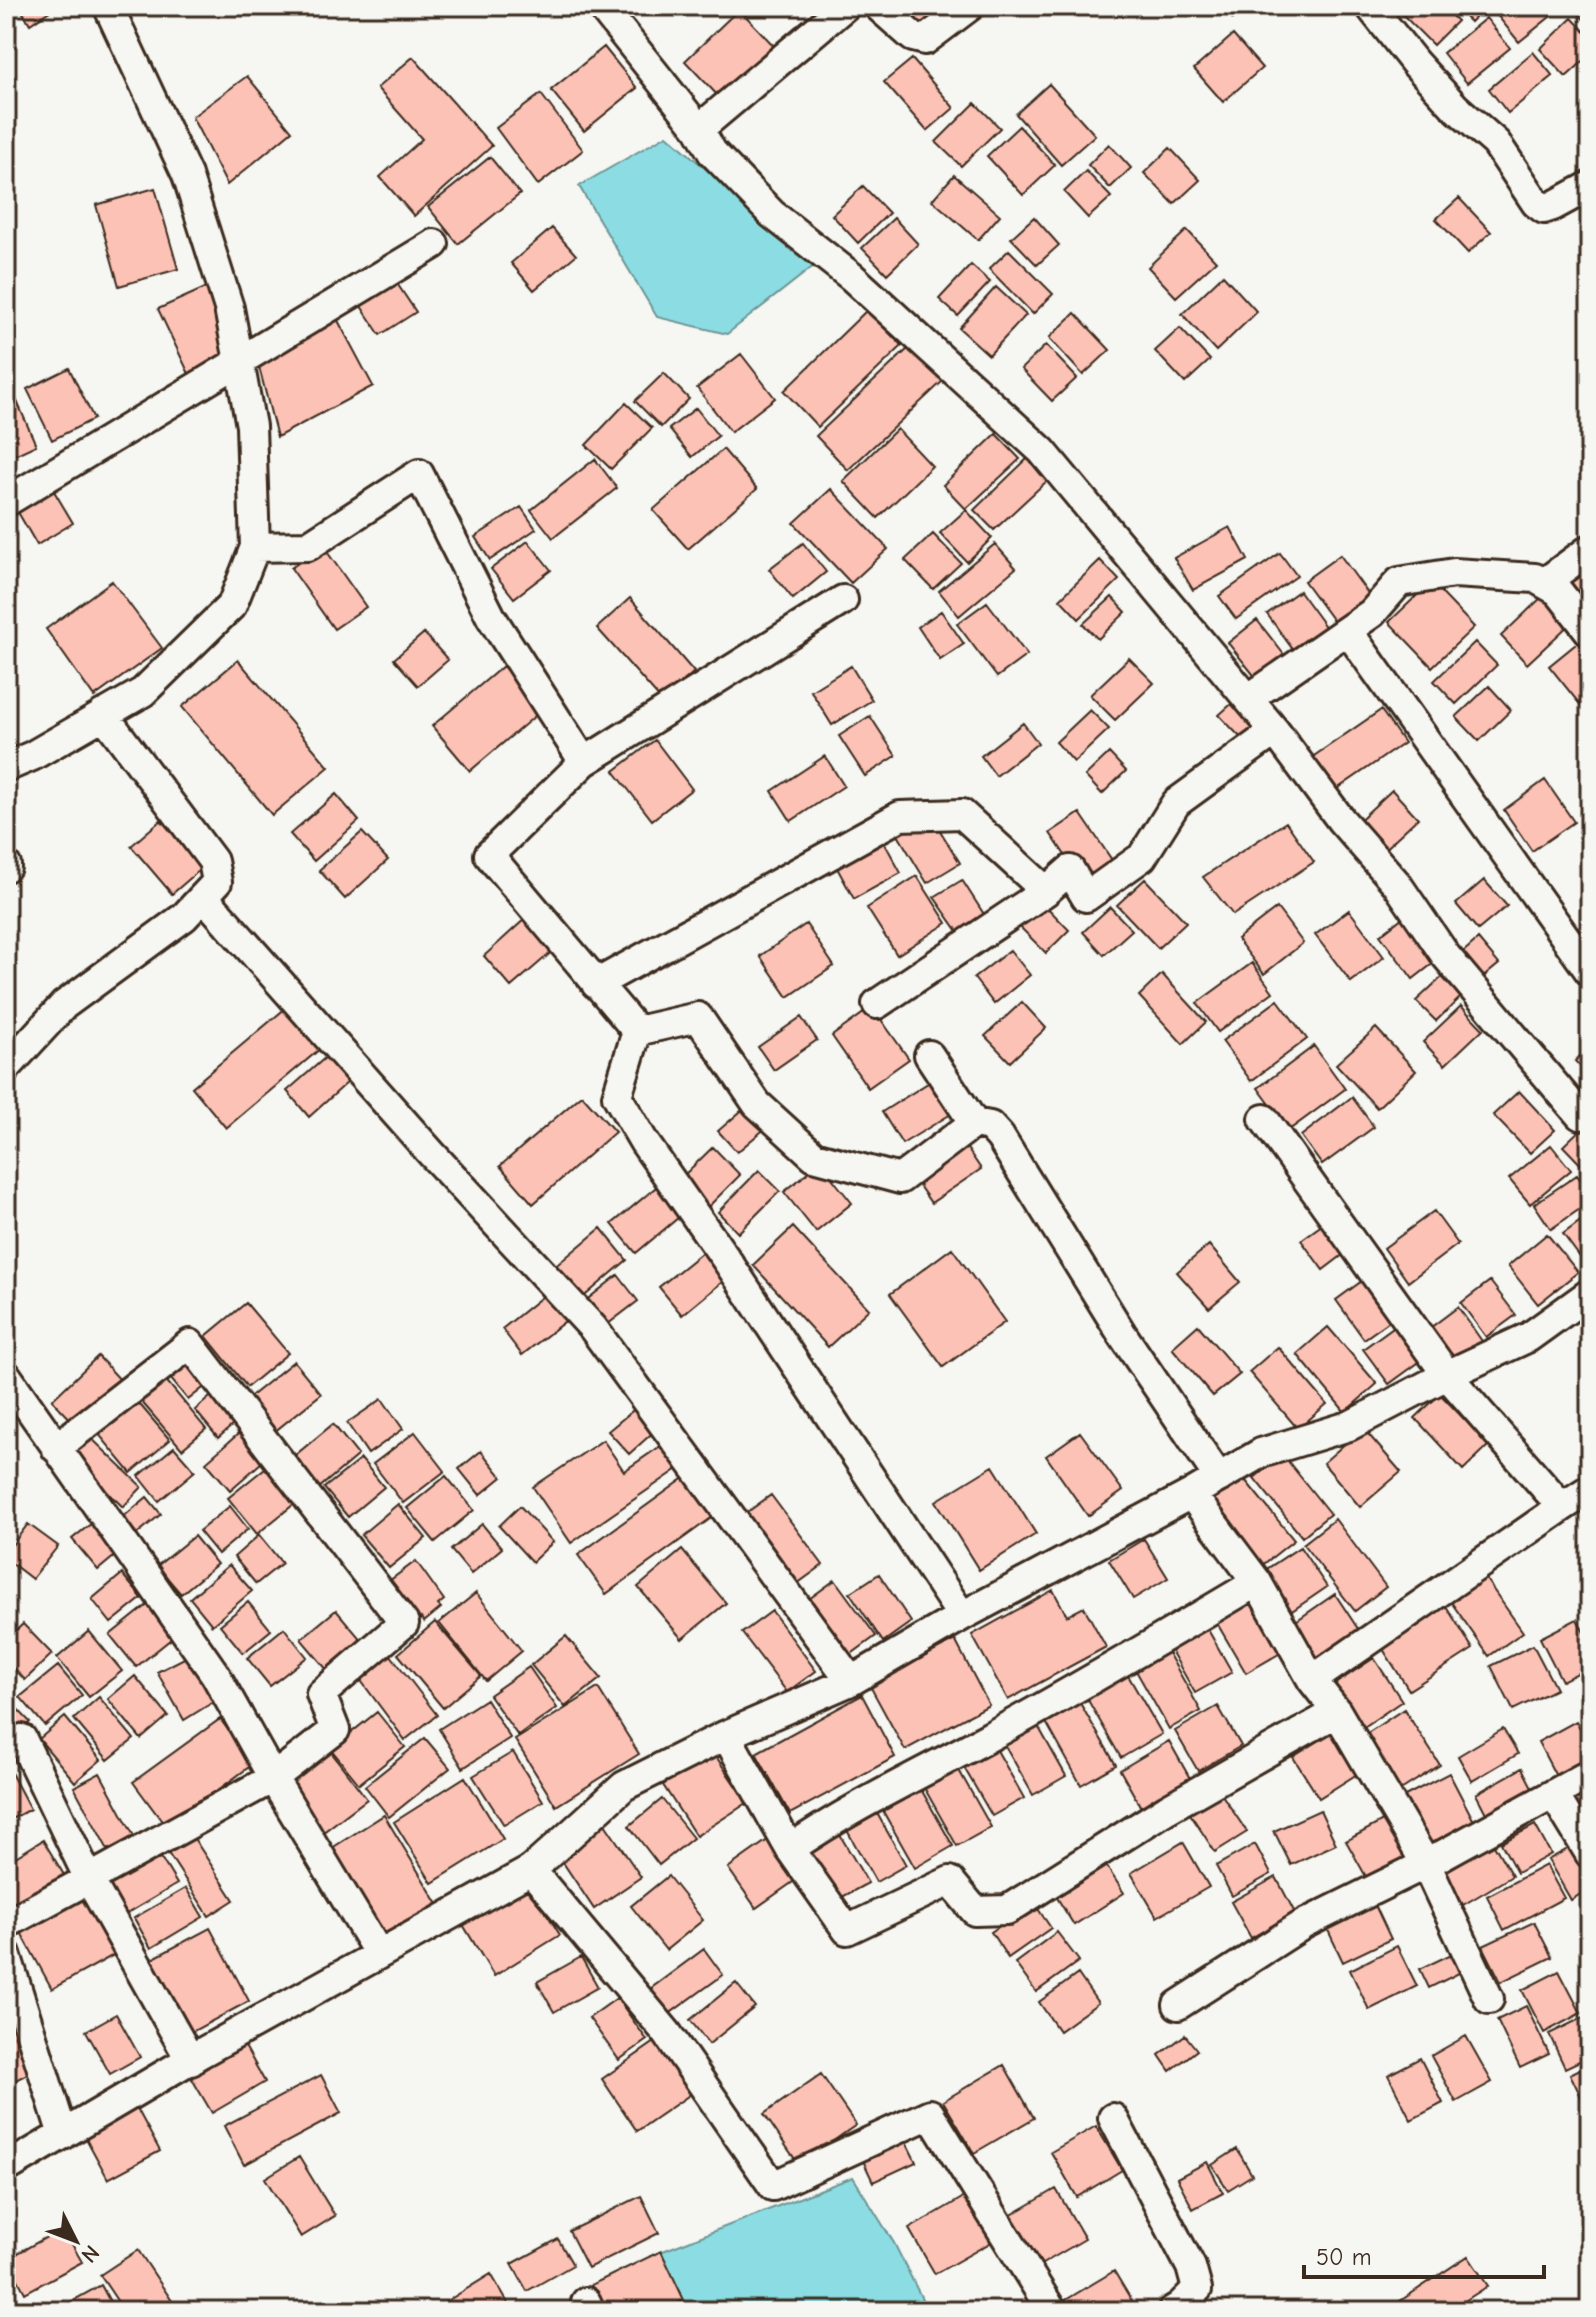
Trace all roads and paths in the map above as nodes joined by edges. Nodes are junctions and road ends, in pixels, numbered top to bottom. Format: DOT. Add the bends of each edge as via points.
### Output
graph roads {
  1 [pos="108,6"];
  2 [pos="601,6"];
  3 [pos="845,6"];
  4 [pos="878,6"];
  5 [pos="970,6"];
  6 [pos="1378,6"];
  7 [pos="699,129"];
  8 [pos="1590,186"];
  9 [pos="434,244"];
  10 [pos="239,360"];
  11 [pos="6,502"];
  12 [pos="255,547"];
  13 [pos="1590,549"];
  14 [pos="1544,583"];
  15 [pos="843,600"];
  16 [pos="1348,631"];
  17 [pos="1590,632"];
  18 [pos="1248,699"];
  19 [pos="103,714"];
  20 [pos="1275,731"];
  21 [pos="584,762"];
  22 [pos="6,767"];
  23 [pos="1046,891"];
  24 [pos="204,897"];
  25 [pos="1590,972"];
  26 [pos="596,984"];
  27 [pos="877,1004"];
  28 [pos="637,1031"];
  29 [pos="929,1055"];
  30 [pos="6,1068"];
  31 [pos="1580,1115"];
  32 [pos="1264,1119"];
  33 [pos="974,1123"];
  34 [pos="1590,1293"];
  35 [pos="6,1375"];
  36 [pos="1447,1375"];
  37 [pos="56,1448"];
  38 [pos="1219,1478"];
  39 [pos="1590,1489"];
  40 [pos="1191,1494"];
  41 [pos="1562,1507"];
  42 [pos="1257,1582"];
  43 [pos="962,1616"];
  44 [pos="1312,1680"];
  45 [pos="851,1681"];
  46 [pos="1337,1712"];
  47 [pos="726,1735"];
  48 [pos="22,1739"];
  49 [pos="1590,1774"];
  50 [pos="273,1778"];
  51 [pos="1554,1795"];
  52 [pos="790,1849"];
  53 [pos="1590,1854"];
  54 [pos="1426,1864"];
  55 [pos="531,1870"];
  56 [pos="89,1879"];
  57 [pos="6,1924"];
  58 [pos="6,1954"];
  59 [pos="379,1954"];
  60 [pos="1489,1999"];
  61 [pos="1178,2005"];
  62 [pos="191,2061"];
  63 [pos="1113,2118"];
  64 [pos="63,2135"];
  65 [pos="6,2168"];
  66 [pos="1052,2311"];
  67 [pos="1172,2311"];
  1 -- 10 [label="street" via="187,175 229,308"];
  2 -- 7 [label="street"];
  3 -- 7 [label="street"];
  4 -- 5 [label="street" via="913,37 925,40"];
  6 -- 8 [label="street" via="1373,10 1415,63 1496,143 1536,203 1544,209"];
  7 -- 18 [label="street" via="712,152 772,214 852,277 1042,451"];
  9 -- 10 [label="street"];
  10 -- 11 [label="street"];
  10 -- 12 [label="street" via="251,426"];
  12 -- 19 [label="street" via="232,605 143,692"];
  12 -- 21 [label="street" via="308,546 419,474 491,617"];
  13 -- 14 [label="street"];
  14 -- 16 [label="street" via="1454,573 1399,582"];
  14 -- 17 [label="street" via="1558,591"];
  15 -- 21 [label="street"];
  16 -- 18 [label="street"];
  16 -- 25 [label="street"];
  18 -- 20 [label="street"];
  19 -- 22 [label="street"];
  19 -- 24 [label="street" via="213,861 217,882"];
  20 -- 23 [label="street" via="1176,803 1142,857 1086,897 1070,870"];
  20 -- 31 [label="street" via="1397,884 1446,956"];
  21 -- 26 [label="street" via="489,855"];
  23 -- 26 [label="street" via="962,814 900,816"];
  23 -- 27 [label="street"];
  24 -- 30 [label="street" via="64,1005"];
  24 -- 45 [label="street" via="593,1328"];
  26 -- 28 [label="street"];
  28 -- 33 [label="street" via="698,1017 757,1104 814,1156 900,1179"];
  28 -- 43 [label="street" via="617,1096"];
  29 -- 33 [label="street"];
  32 -- 36 [label="street"];
  33 -- 38 [label="street" via="990,1126 1000,1137"];
  34 -- 36 [label="street" via="1529,1337"];
  35 -- 37 [label="street"];
  36 -- 38 [label="street" via="1349,1426 1261,1453"];
  36 -- 41 [label="street"];
  37 -- 50 [label="street" via="215,1674"];
  37 -- 50 [label="street" via="190,1344 404,1623 321,1694 335,1730"];
  38 -- 40 [label="street"];
  39 -- 41 [label="street"];
  40 -- 42 [label="street"];
  40 -- 43 [label="street"];
  41 -- 44 [label="street"];
  42 -- 44 [label="street"];
  42 -- 52 [label="street" via="1058,1699 834,1819"];
  43 -- 45 [label="street"];
  44 -- 46 [label="street"];
  45 -- 47 [label="street"];
  46 -- 52 [label="street" via="1167,1809 1007,1910 975,1911 950,1881 847,1930"];
  46 -- 54 [label="street"];
  47 -- 52 [label="street"];
  47 -- 55 [label="street" via="624,1786"];
  48 -- 56 [label="street"];
  49 -- 51 [label="street"];
  50 -- 56 [label="street"];
  50 -- 59 [label="street"];
  51 -- 53 [label="street"];
  51 -- 54 [label="street"];
  54 -- 60 [label="street"];
  54 -- 61 [label="street" via="1304,1924"];
  55 -- 59 [label="street"];
  55 -- 66 [label="street" via="667,2033 773,2186 930,2114"];
  56 -- 57 [label="street"];
  56 -- 62 [label="street"];
  58 -- 64 [label="street"];
  59 -- 62 [label="street"];
  62 -- 64 [label="street"];
  63 -- 67 [label="street" via="1191,2267 1197,2289"];
  64 -- 65 [label="street"];
}
